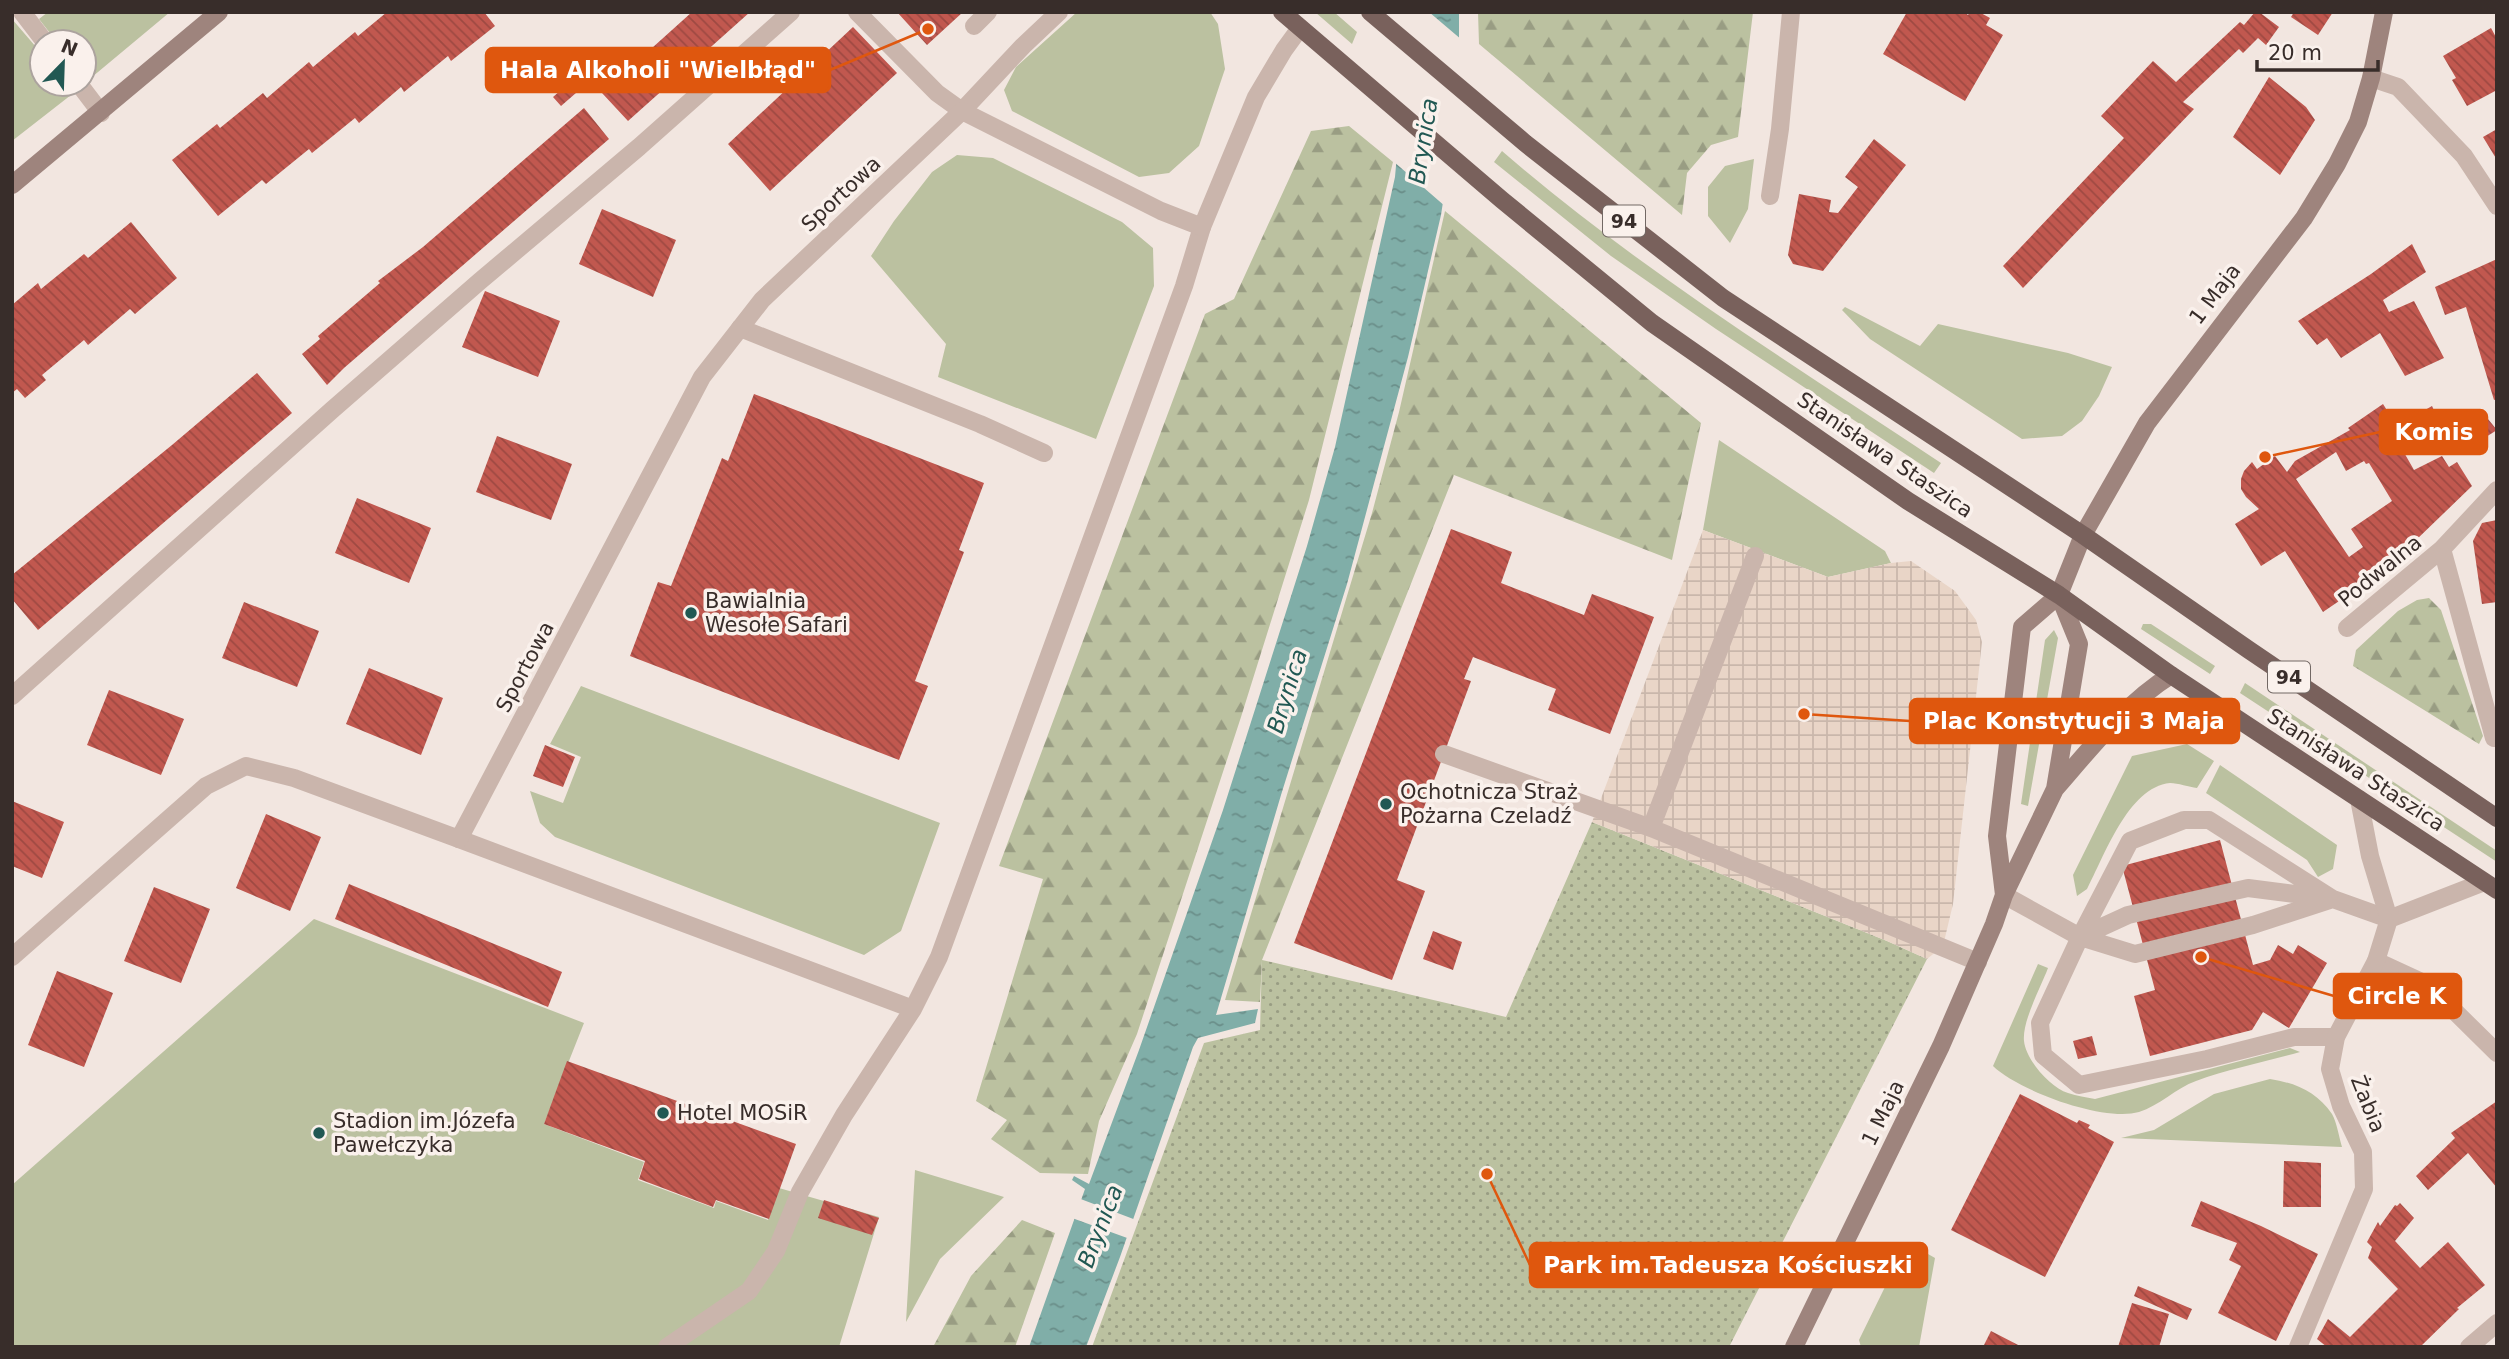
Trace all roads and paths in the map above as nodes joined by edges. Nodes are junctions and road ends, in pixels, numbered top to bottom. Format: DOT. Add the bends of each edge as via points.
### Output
graph roads {
  1 [pos="22,12"];
  2 [pos="791,12"];
  3 [pos="857,12"];
  4 [pos="988,12"];
  5 [pos="1059,12"];
  6 [pos="1282,12"];
  7 [pos="1370,12"];
  8 [pos="1791,12"];
  9 [pos="2384,12"];
  10 [pos="214,14"];
  11 [pos="974,26"];
  12 [pos="35,28"];
  13 [pos="1300,28"];
  14 [pos="2371,78"];
  15 [pos="90,98"];
  16 [pos="962,111"];
  17 [pos="101,113"];
  18 [pos="12,185"];
  19 [pos="1770,196"];
  20 [pos="2497,206"];
  21 [pos="1202,227"];
  22 [pos="740,328"];
  23 [pos="1044,453"];
  24 [pos="2497,490"];
  25 [pos="2083,535"];
  26 [pos="2442,549"];
  27 [pos="1755,556"];
  28 [pos="2059,595"];
  29 [pos="2347,628"];
  30 [pos="2171,675"];
  31 [pos="12,696"];
  32 [pos="2494,738"];
  33 [pos="1444,754"];
  34 [pos="2055,789"];
  35 [pos="2358,799"];
  36 [pos="2497,818"];
  37 [pos="1651,828"];
  38 [pos="459,839"];
  39 [pos="2490,886"];
  40 [pos="2004,895"];
  41 [pos="2333,899"];
  42 [pos="2389,919"];
  43 [pos="2080,937"];
  44 [pos="12,957"];
  45 [pos="2376,961"];
  46 [pos="1978,962"];
  47 [pos="913,1009"];
  48 [pos="2336,1037"];
  49 [pos="2497,1053"];
  50 [pos="2497,1323"];
  51 [pos="667,1347"];
  52 [pos="1794,1347"];
  53 [pos="2298,1347"];
  54 [pos="2469,1347"];
  1 -- 12 [label="street"];
  2 -- 31 [label="street" via="332,410"];
  3 -- 16 [label="street" via="937,93"];
  4 -- 11 [label="street"];
  5 -- 16 [label="street, Sportowa"];
  6 -- 13 [label="main road, Stanisława Staszica"];
  7 -- 25 [label="main road, Stanisława Staszica / 94" via="1525,143 1723,298"];
  8 -- 19 [label="street"];
  9 -- 14 [label="street, 1 Maja"];
  10 -- 17 [label="street"];
  13 -- 21 [label="street" via="1256,97"];
  13 -- 28 [label="main road, Stanisława Staszica" via="1663,330 1908,501"];
  14 -- 20 [label="street" via="2398,87 2464,156"];
  14 -- 25 [label="street, 1 Maja" via="2358,122 2304,218 2147,423"];
  15 -- 17 [label="street"];
  16 -- 21 [label="street"];
  16 -- 22 [label="street, Sportowa" via="762,300"];
  17 -- 18 [label="street"];
  21 -- 47 [label="street" via="939,957"];
  22 -- 23 [label="street"];
  22 -- 38 [label="street, Sportowa" via="702,377"];
  24 -- 26 [label="street, Podwalna"];
  25 -- 28 [label="street, 1 Maja"];
  25 -- 36 [label="main road, Stanisława Staszica / 94"];
  26 -- 29 [label="street, Podwalna"];
  26 -- 32 [label="street, Podwalna"];
  27 -- 37 [label="street"];
  28 -- 30 [label="main road, Stanisława Staszica"];
  28 -- 34 [label="street, 1 Maja" via="2079,644"];
  28 -- 40 [label="street, 1 Maja" via="2022,627 1997,836"];
  30 -- 34 [label="street" via="2150,688 2095,742"];
  30 -- 35 [label="main road, Stanisława Staszica"];
  33 -- 37 [label="street"];
  34 -- 40 [label="street, 1 Maja"];
  35 -- 39 [label="main road, Stanisława Staszica"];
  35 -- 42 [label="street"];
  37 -- 46 [label="street"];
  38 -- 44 [label="street" via="293,778 246,766 206,786"];
  38 -- 47 [label="street"];
  39 -- 42 [label="street"];
  40 -- 43 [label="street"];
  40 -- 46 [label="street, 1 Maja"];
  41 -- 42 [label="street"];
  41 -- 43 [label="street" via="2248,888 2128,915"];
  41 -- 43 [label="street" via="2253,925 2135,954"];
  41 -- 43 [label="street" via="2209,820 2184,820 2130,841"];
  42 -- 45 [label="street, Żabia"];
  43 -- 48 [label="street" via="2040,1023 2043,1055 2080,1086 2294,1037"];
  45 -- 48 [label="street, Żabia"];
  45 -- 49 [label="street" via="2427,985"];
  46 -- 52 [label="street, 1 Maja"];
  47 -- 51 [label="street" via="844,1115 800,1192 776,1251 749,1291"];
  48 -- 53 [label="street, Żabia" via="2330,1069 2363,1152 2364,1189"];
  50 -- 54 [label="street"];
}
